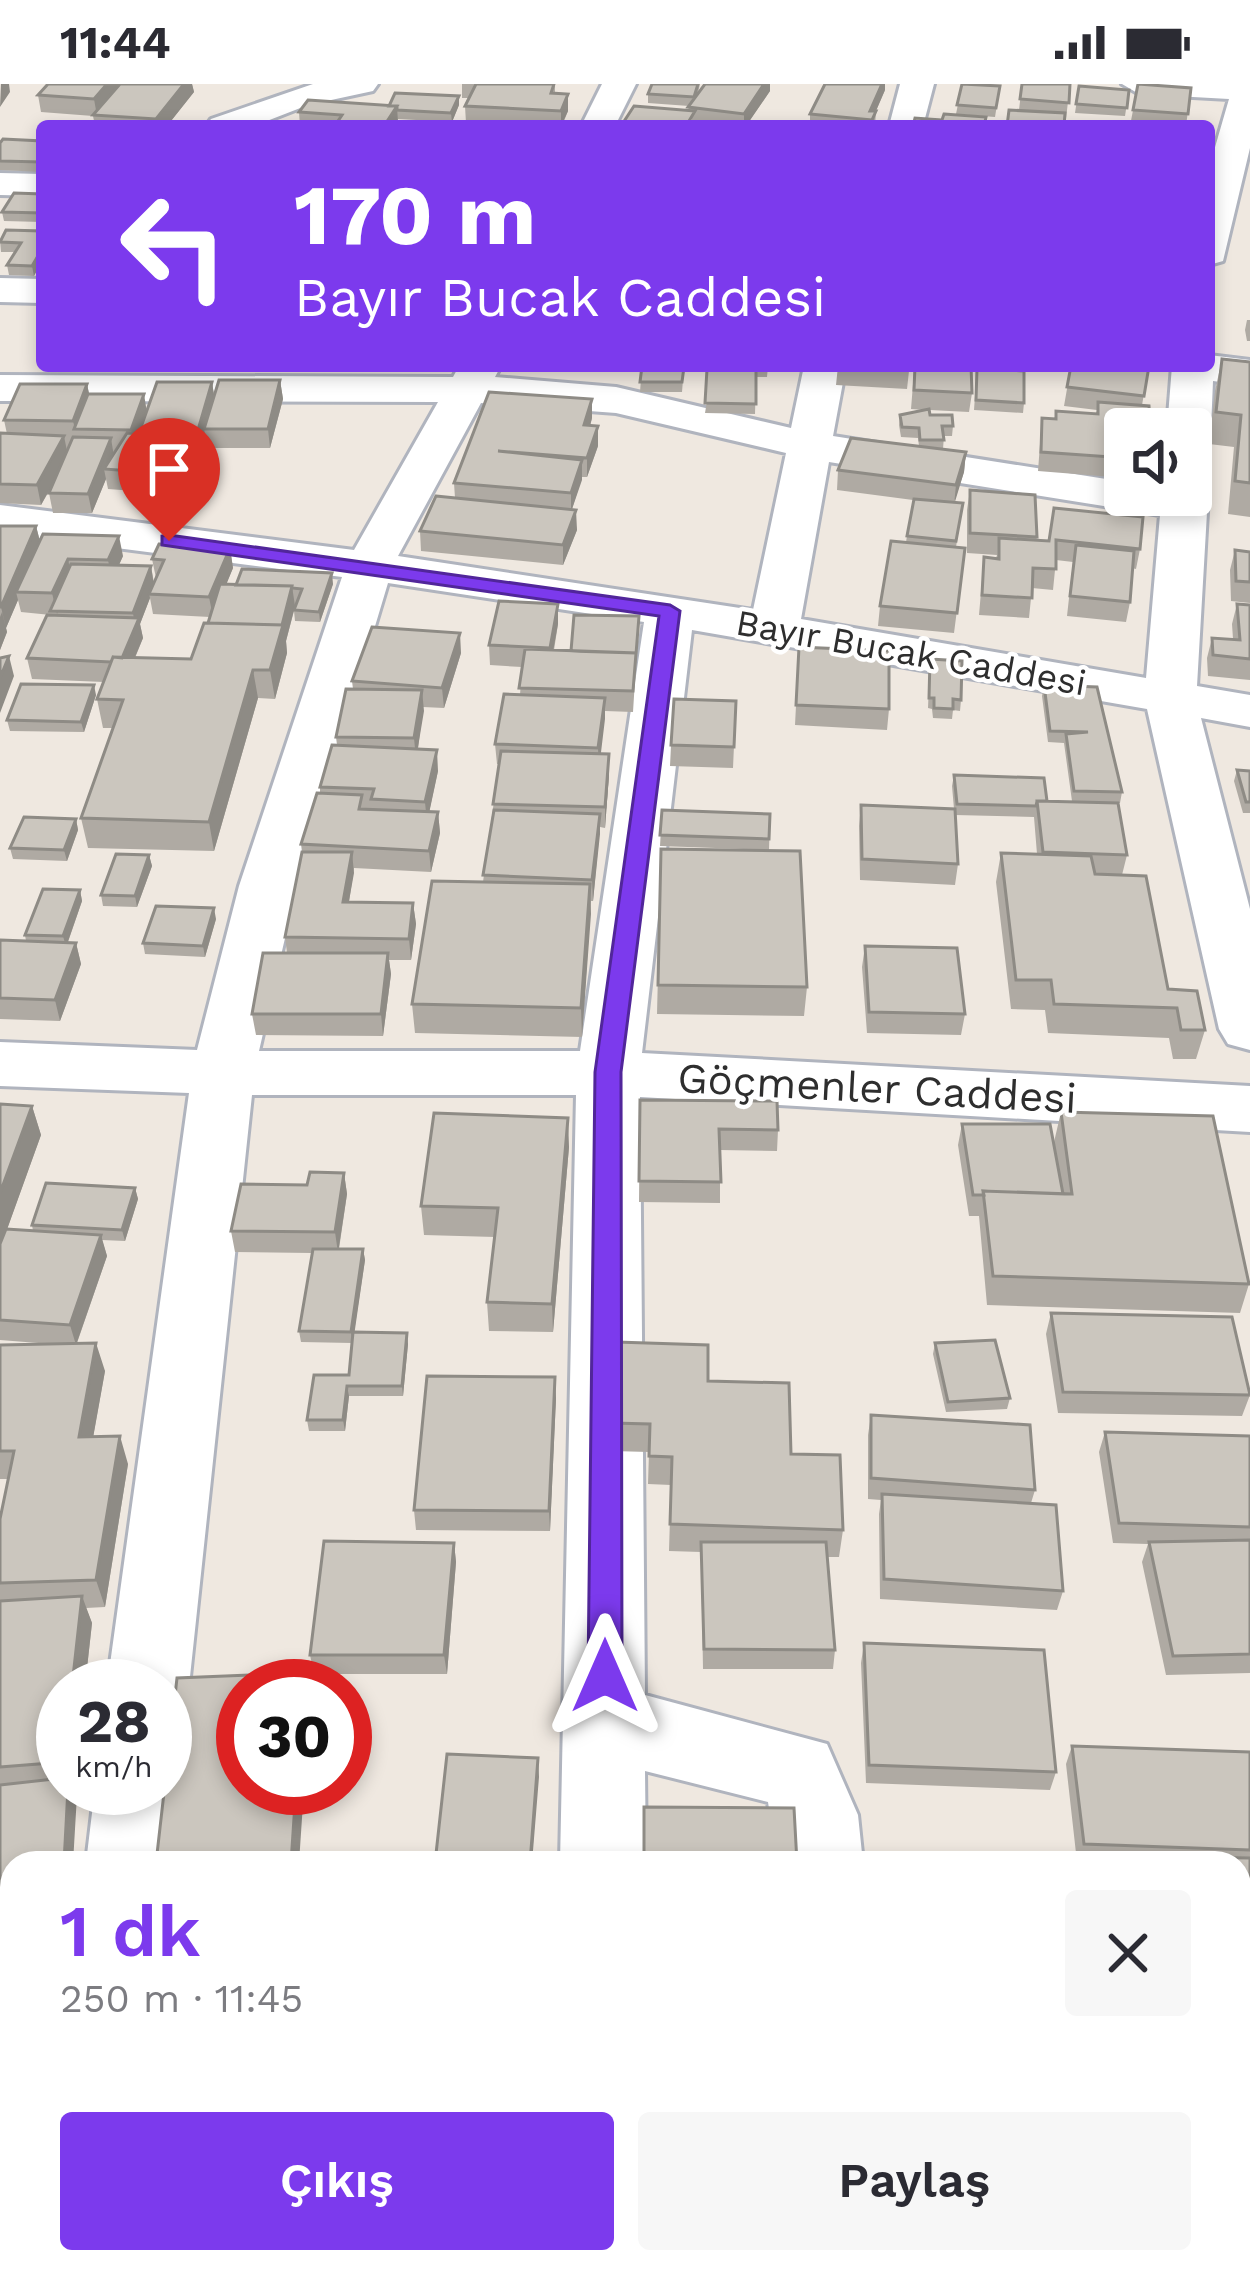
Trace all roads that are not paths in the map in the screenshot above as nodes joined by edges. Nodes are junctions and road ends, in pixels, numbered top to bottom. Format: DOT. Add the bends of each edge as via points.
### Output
graph roads {
  1 [pos="215,84"];
  2 [pos="361,84"];
  3 [pos="620,84"];
  4 [pos="917,84"];
  5 [pos="1139,84"];
  6 [pos="1248,88"];
  7 [pos="207,120"];
  8 [pos="239,120"];
  9 [pos="601,120"];
  10 [pos="908,120"];
  11 [pos="0,184"];
  12 [pos="36,185"];
  13 [pos="1215,212"];
  14 [pos="0,290"];
  15 [pos="36,291"];
  16 [pos="36,354"];
  17 [pos="1215,369"];
  18 [pos="825,372"];
  19 [pos="1193,372"];
  20 [pos="1250,373"];
  21 [pos="475,378"];
  22 [pos="6,397"];
  23 [pos="1190,408"];
  24 [pos="812,446"];
  25 [pos="1104,488"];
  26 [pos="1184,516"];
  27 [pos="0,519"];
  28 [pos="369,566"];
  29 [pos="670,611"];
  30 [pos="774,629"];
  31 [pos="1170,698"];
  32 [pos="1250,712"];
  33 [pos="1250,1029"];
  34 [pos="0,1064"];
  35 [pos="223,1072"];
  36 [pos="608,1072"];
  37 [pos="1250,1109"];
  38 [pos="151,1659"];
  39 [pos="605,1723"];
  40 [pos="134,1815"];
  41 [pos="130,1851"];
  42 [pos="603,1851"];
  43 [pos="819,1851"];
  1 -- 7 [label="street"];
  2 -- 8 [label="street"];
  3 -- 9 [label="street"];
  4 -- 10 [label="street"];
  5 -- 6 [label="street"];
  6 -- 13 [label="street"];
  11 -- 12 [label="street"];
  14 -- 15 [label="street"];
  16 -- 22 [label="street"];
  17 -- 20 [label="street"];
  18 -- 24 [label="street"];
  19 -- 23 [label="street"];
  21 -- 22 [label="street"];
  21 -- 24 [label="street" via="616,400"];
  21 -- 28 [label="street"];
  24 -- 25 [label="street"];
  24 -- 30 [label="street"];
  26 -- 31 [label="street"];
  27 -- 28 [label="street, Bayır Bucak Caddesi"];
  28 -- 29 [label="street, Bayır Bucak Caddesi"];
  28 -- 35 [label="street" via="268,886"];
  29 -- 30 [label="street, Bayır Bucak Caddesi"];
  29 -- 36 [label="street"];
  30 -- 31 [label="street, Bayır Bucak Caddesi"];
  31 -- 32 [label="street, Bayır Bucak Caddesi"];
  31 -- 33 [label="street"];
  34 -- 35 [label="street, Göçmenler Caddesi"];
  35 -- 36 [label="street, Göçmenler Caddesi"];
  35 -- 38 [label="street"];
  36 -- 37 [label="street, Göçmenler Caddesi"];
  36 -- 39 [label="street"];
  39 -- 42 [label="street"];
  39 -- 43 [label="street" via="797,1772"];
  40 -- 41 [label="street"];
}
